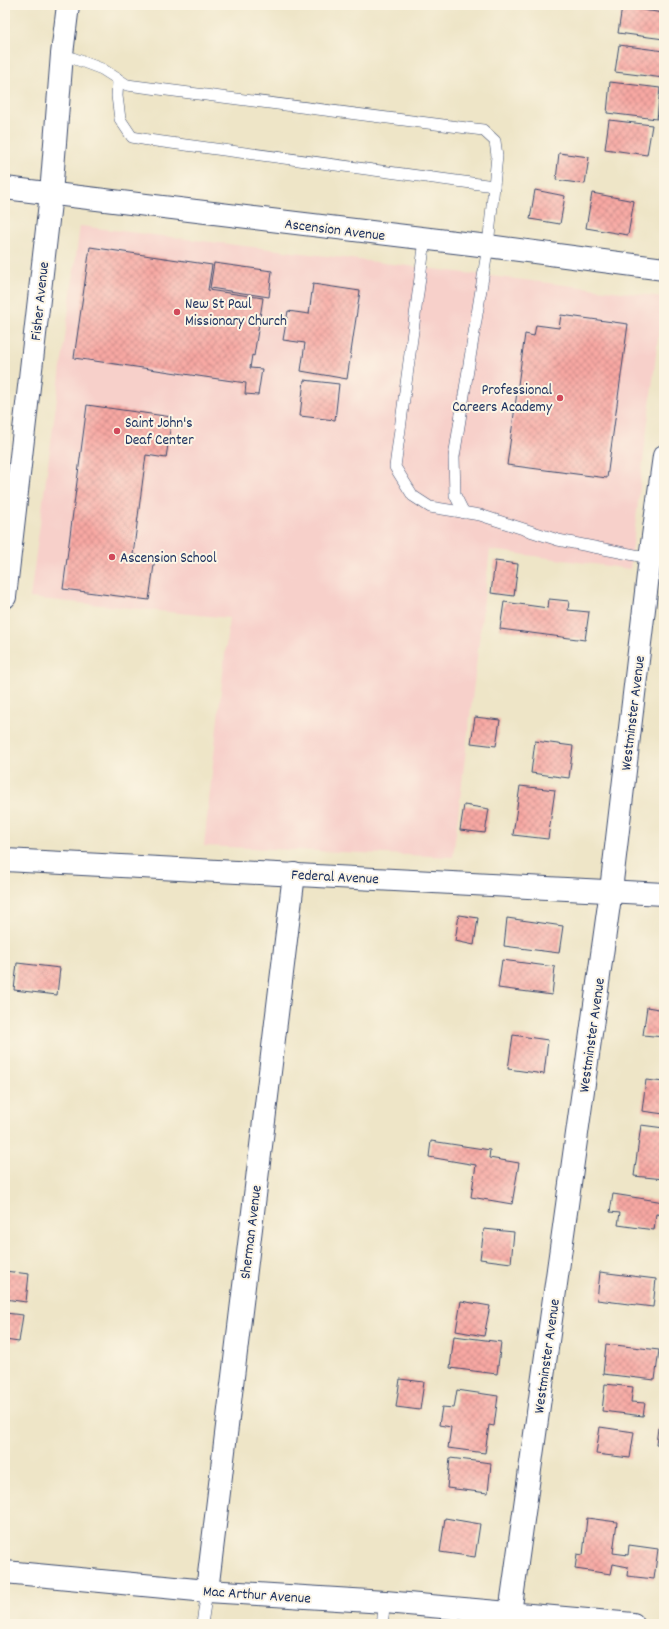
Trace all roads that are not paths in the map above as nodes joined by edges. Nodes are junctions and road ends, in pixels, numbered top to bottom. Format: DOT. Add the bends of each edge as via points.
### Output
graph roads {
  1 [pos="68,5"];
  2 [pos="62,54"];
  3 [pos="118,79"];
  4 [pos="494,186"];
  5 [pos="5,188"];
  6 [pos="51,194"];
  7 [pos="425,240"];
  8 [pos="488,246"];
  9 [pos="664,269"];
  10 [pos="664,456"];
  11 [pos="464,513"];
  12 [pos="650,558"];
  13 [pos="5,597"];
  14 [pos="5,860"];
  15 [pos="294,874"];
  16 [pos="611,890"];
  17 [pos="664,894"];
  18 [pos="5,1572"];
  19 [pos="207,1591"];
  20 [pos="385,1602"];
  21 [pos="510,1613"];
  22 [pos="578,1622"];
  23 [pos="202,1624"];
  24 [pos="382,1624"];
  25 [pos="633,1624"];
  1 -- 2 [label="street, Fisher Avenue"];
  2 -- 3 [label="lane" via="102,69"];
  2 -- 6 [label="street, Fisher Avenue"];
  3 -- 4 [label="lane" via="120,119 132,136"];
  3 -- 4 [label="lane" via="127,85 483,130 495,141 497,156"];
  4 -- 8 [label="lane"];
  5 -- 6 [label="street, Ascension Avenue"];
  6 -- 7 [label="street, Ascension Avenue"];
  6 -- 13 [label="street, Fisher Avenue"];
  7 -- 8 [label="street, Ascension Avenue"];
  7 -- 11 [label="lane" via="395,467 414,496 430,507"];
  8 -- 9 [label="street, Ascension Avenue"];
  8 -- 11 [label="lane" via="454,456 455,495"];
  10 -- 12 [label="street, Westminster Avenue"];
  11 -- 12 [label="lane" via="480,515 558,540"];
  12 -- 16 [label="street, Westminster Avenue"];
  14 -- 15 [label="street, Federal Avenue"];
  15 -- 16 [label="street, Federal Avenue"];
  15 -- 19 [label="street, Sherman Avenue"];
  16 -- 17 [label="street, Federal Avenue"];
  16 -- 21 [label="street, Westminster Avenue"];
  18 -- 19 [label="street, Mac Arthur Avenue"];
  19 -- 20 [label="street, Mac Arthur Avenue"];
  19 -- 23 [label="lane"];
  20 -- 21 [label="street, Mac Arthur Avenue"];
  20 -- 24 [label="lane"];
  21 -- 22 [label="street, Mac Arthur Avenue"];
  22 -- 25 [label="street, Mac Arthur Avenue"];
}
